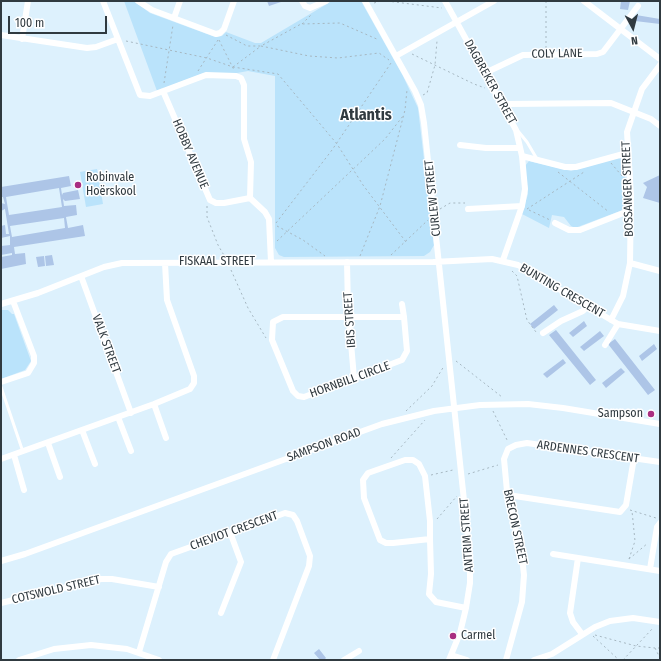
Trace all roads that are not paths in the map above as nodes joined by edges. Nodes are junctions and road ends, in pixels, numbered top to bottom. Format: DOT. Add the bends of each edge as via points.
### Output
graph roads {
  1 [pos="28,1"];
  2 [pos="103,1"];
  3 [pos="138,1"];
  4 [pos="180,1"];
  5 [pos="234,1"];
  6 [pos="302,1"];
  7 [pos="326,1"];
  8 [pos="445,1"];
  9 [pos="494,1"];
  10 [pos="586,1"];
  11 [pos="367,4"];
  12 [pos="638,6"];
  13 [pos="174,18"];
  14 [pos="456,22"];
  15 [pos="622,30"];
  16 [pos="1,35"];
  17 [pos="22,39"];
  18 [pos="118,39"];
  19 [pos="396,56"];
  20 [pos="660,59"];
  21 [pos="660,65"];
  22 [pos="485,73"];
  23 [pos="163,91"];
  24 [pos="503,106"];
  25 [pos="633,111"];
  26 [pos="660,126"];
  27 [pos="516,130"];
  28 [pos="460,145"];
  29 [pos="520,148"];
  30 [pos="627,154"];
  31 [pos="522,156"];
  32 [pos="537,159"];
  33 [pos="250,198"];
  34 [pos="522,206"];
  35 [pos="468,209"];
  36 [pos="631,210"];
  37 [pos="555,223"];
  38 [pos="503,260"];
  39 [pos="271,262"];
  40 [pos="347,262"];
  41 [pos="440,262"];
  42 [pos="165,263"];
  43 [pos="630,263"];
  44 [pos="660,271"];
  45 [pos="81,276"];
  46 [pos="13,301"];
  47 [pos="1,304"];
  48 [pos="402,304"];
  49 [pos="588,306"];
  50 [pos="349,317"];
  51 [pos="404,317"];
  52 [pos="611,320"];
  53 [pos="618,324"];
  54 [pos="660,331"];
  55 [pos="543,333"];
  56 [pos="605,345"];
  57 [pos="354,378"];
  58 [pos="1,382"];
  59 [pos="1,387"];
  60 [pos="154,404"];
  61 [pos="455,408"];
  62 [pos="131,413"];
  63 [pos="118,417"];
  64 [pos="660,424"];
  65 [pos="82,430"];
  66 [pos="166,438"];
  67 [pos="48,443"];
  68 [pos="513,446"];
  69 [pos="131,451"];
  70 [pos="23,452"];
  71 [pos="14,455"];
  72 [pos="634,458"];
  73 [pos="1,459"];
  74 [pos="660,462"];
  75 [pos="95,464"];
  76 [pos="60,477"];
  77 [pos="24,490"];
  78 [pos="508,495"];
  79 [pos="660,522"];
  80 [pos="230,532"];
  81 [pos="430,539"];
  82 [pos="553,554"];
  83 [pos="578,558"];
  84 [pos="1,560"];
  85 [pos="650,569"];
  86 [pos="660,571"];
  87 [pos="159,587"];
  88 [pos="1,603"];
  89 [pos="466,608"];
  90 [pos="221,613"];
  91 [pos="658,624"];
  92 [pos="582,634"];
  93 [pos="359,651"];
  94 [pos="139,652"];
  95 [pos="450,657"];
  96 [pos="19,660"];
  97 [pos="159,660"];
  98 [pos="273,660"];
  99 [pos="344,660"];
  100 [pos="467,660"];
  101 [pos="506,660"];
  102 [pos="534,660"];
  1 -- 17 [label="street"];
  2 -- 18 [label="street"];
  3 -- 13 [label="street" via="152,10"];
  4 -- 13 [label="street"];
  5 -- 13 [label="street" via="222,32 214,33"];
  6 -- 7 [label="street" via="306,7 312,8"];
  8 -- 14 [label="street, DAGBREKER STREET"];
  9 -- 14 [label="street"];
  10 -- 15 [label="street"];
  11 -- 19 [label="street, CURLEW STREET"];
  12 -- 15 [label="street, COLY LANE"];
  14 -- 19 [label="street"];
  14 -- 22 [label="street, DAGBREKER STREET"];
  15 -- 20 [label="street"];
  15 -- 22 [label="street, COLY LANE" via="601,53 519,55"];
  16 -- 17 [label="street"];
  17 -- 18 [label="street" via="91,48"];
  18 -- 23 [label="street" via="138,93 150,96"];
  19 -- 41 [label="street, CURLEW STREET" via="419,99"];
  21 -- 25 [label="street, BOSSANGER STREET" via="645,85"];
  22 -- 24 [label="street, DAGBREKER STREET"];
  23 -- 33 [label="street, HOBBY AVENUE" via="208,197 219,204"];
  23 -- 33 [label="street" via="206,75 241,78 244,85 244,139 251,162"];
  24 -- 25 [label="street" via="608,103"];
  24 -- 27 [label="street, DAGBREKER STREET"];
  25 -- 26 [label="street"];
  25 -- 30 [label="street, BOSSANGER STREET" via="627,132"];
  27 -- 29 [label="street, DAGBREKER STREET"];
  27 -- 32 [label="lane"];
  28 -- 29 [label="street" via="499,149"];
  29 -- 31 [label="street, DAGBREKER STREET"];
  30 -- 32 [label="street" via="570,168"];
  30 -- 36 [label="street, BOSSANGER STREET"];
  31 -- 32 [label="street"];
  31 -- 34 [label="street, DAGBREKER STREET" via="525,190"];
  33 -- 39 [label="street" via="270,219"];
  34 -- 35 [label="street"];
  34 -- 38 [label="street, DAGBREKER STREET"];
  36 -- 37 [label="street" via="576,230 569,230"];
  36 -- 43 [label="street, BOSSANGER STREET"];
  38 -- 41 [label="street, BUNTING CRESCENT"];
  38 -- 49 [label="street, BUNTING CRESCENT" via="525,268"];
  39 -- 40 [label="street, FISKAAL STREET"];
  39 -- 42 [label="street, FISKAAL STREET"];
  40 -- 41 [label="street, FISKAAL STREET"];
  40 -- 50 [label="street, IBIS STREET"];
  41 -- 61 [label="street, CURLEW STREET"];
  42 -- 45 [label="street, FISKAAL STREET" via="116,264"];
  42 -- 60 [label="street" via="166,300 194,379 188,391"];
  43 -- 44 [label="street"];
  43 -- 52 [label="street, BOSSANGER STREET" via="623,296"];
  45 -- 46 [label="street, FISKAAL STREET"];
  45 -- 62 [label="street, VALK STREET"];
  46 -- 47 [label="street, FISKAAL STREET"];
  46 -- 58 [label="street" via="34,356 34,363 28,373"];
  48 -- 51 [label="street, HORNBILL CIRCLE"];
  49 -- 52 [label="street, BUNTING CRESCENT"];
  49 -- 55 [label="street"];
  50 -- 51 [label="street"];
  50 -- 57 [label="street, IBIS STREET"];
  50 -- 57 [label="street, HORNBILL CIRCLE" via="279,318 273,322 272,340 293,390 298,396 304,397"];
  51 -- 57 [label="street, HORNBILL CIRCLE" via="407,351 404,358"];
  52 -- 53 [label="street, BUNTING CRESCENT"];
  53 -- 54 [label="street, BUNTING CRESCENT"];
  53 -- 56 [label="street"];
  59 -- 70 [label="lane"];
  60 -- 62 [label="street"];
  60 -- 66 [label="street"];
  61 -- 64 [label="street, SAMPSON ROAD" via="528,404"];
  61 -- 84 [label="street, SAMPSON ROAD" via="382,424 25,554"];
  61 -- 89 [label="street, ANTRIM STREET" via="470,562"];
  62 -- 63 [label="street"];
  63 -- 65 [label="street"];
  63 -- 69 [label="street"];
  65 -- 67 [label="street"];
  65 -- 75 [label="street"];
  67 -- 70 [label="street"];
  67 -- 76 [label="street"];
  68 -- 72 [label="street, ARDENNES CRESCENT" via="530,444"];
  68 -- 78 [label="street, BRECON STREET" via="504,455"];
  70 -- 71 [label="street"];
  71 -- 73 [label="street"];
  71 -- 77 [label="street"];
  72 -- 74 [label="street, ARDENNES CRESCENT"];
  72 -- 78 [label="street" via="625,507 620,512"];
  78 -- 101 [label="street, BRECON STREET" via="521,548 524,575 522,602"];
  79 -- 85 [label="street"];
  80 -- 87 [label="street, CHEVIOT CRESCENT" via="171,554"];
  80 -- 90 [label="street" via="241,562"];
  80 -- 98 [label="street, CHEVIOT CRESCENT" via="279,514 289,513 297,521 308,546 309,566"];
  81 -- 81 [label="street" via="382,542 377,537 366,507 363,488 366,476 403,460 419,464 425,476"];
  81 -- 89 [label="street" via="430,597 436,602"];
  82 -- 83 [label="street"];
  83 -- 85 [label="street"];
  83 -- 92 [label="street" via="570,613"];
  85 -- 86 [label="street"];
  87 -- 88 [label="street, COTSWOLD STREET" via="105,578"];
  87 -- 94 [label="street, CHEVIOT CRESCENT"];
  89 -- 95 [label="street, ANTRIM STREET"];
  91 -- 92 [label="street" via="633,618 617,619"];
  92 -- 102 [label="street" via="560,650"];
  93 -- 99 [label="street"];
  94 -- 96 [label="street" via="103,645 78,645 54,649"];
  94 -- 97 [label="street"];
  95 -- 100 [label="street"];
}
